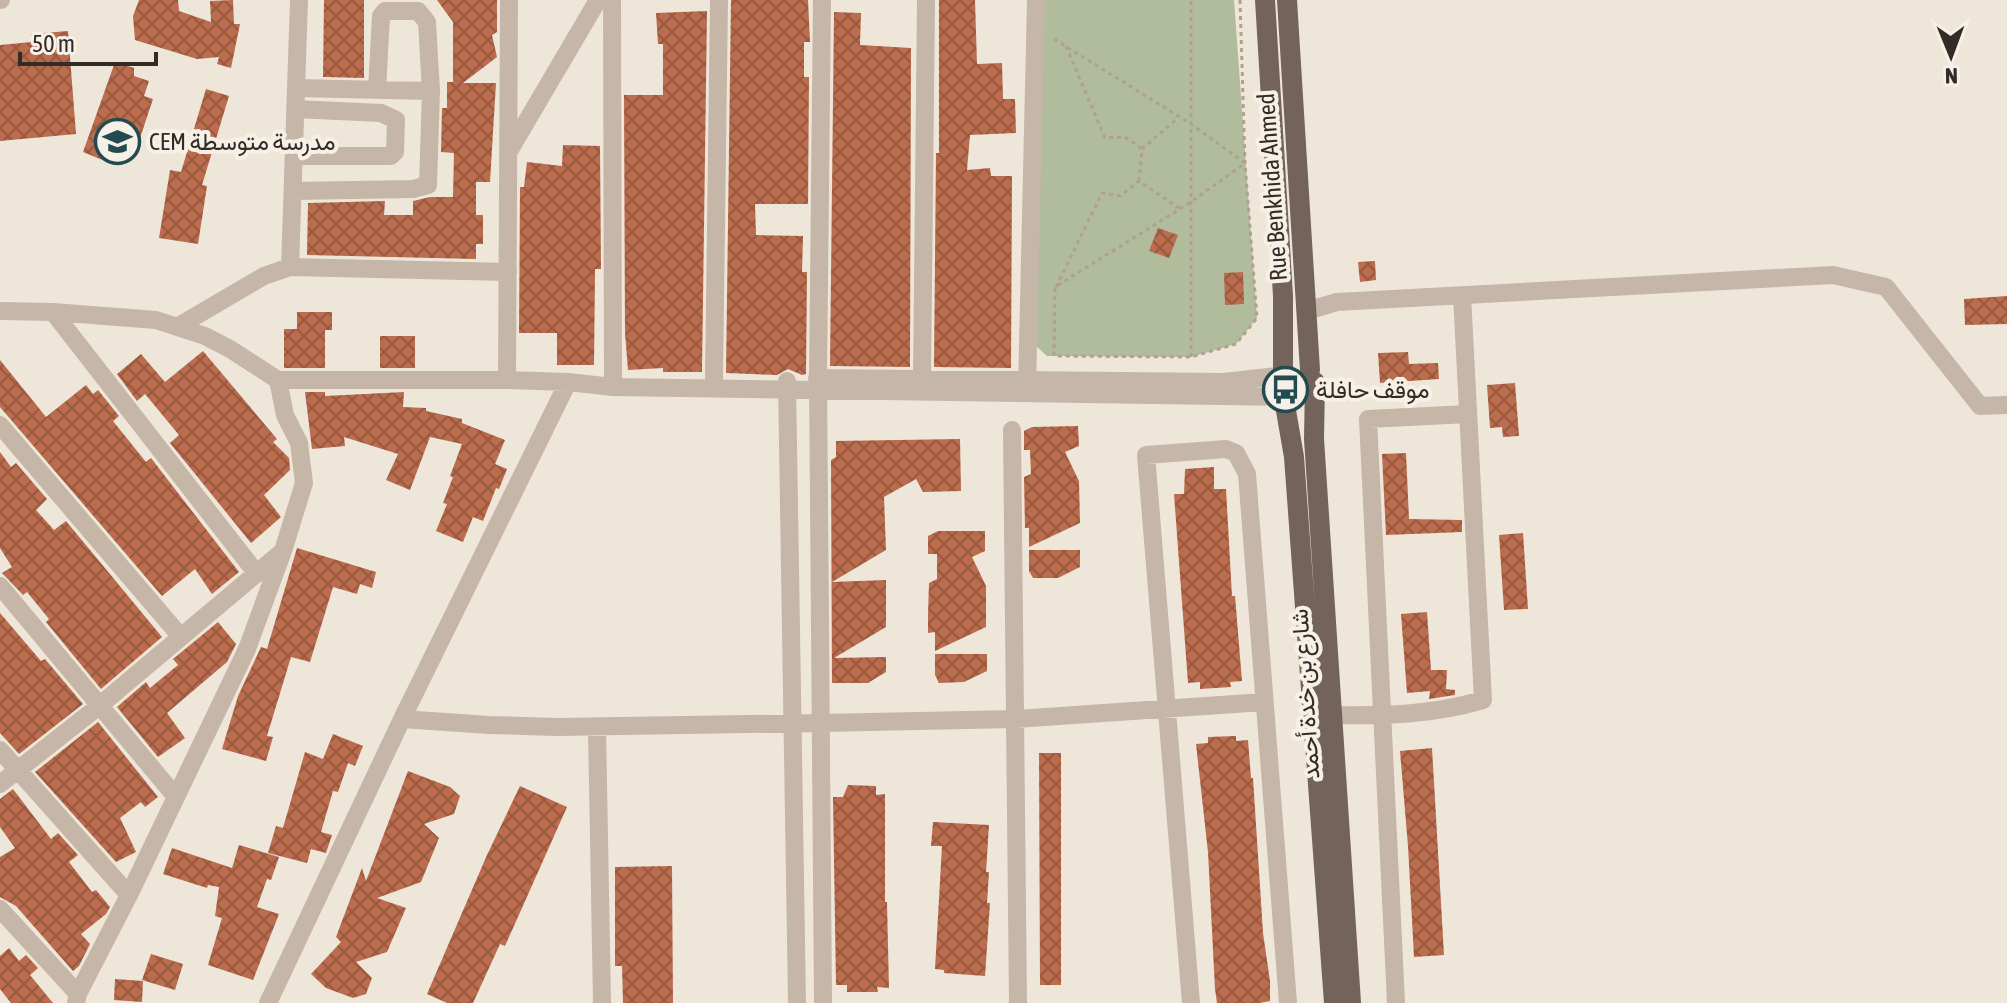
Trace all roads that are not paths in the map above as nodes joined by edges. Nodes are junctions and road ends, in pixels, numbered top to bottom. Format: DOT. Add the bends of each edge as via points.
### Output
graph roads {
  1 [pos="299,0"];
  2 [pos="509,0"];
  3 [pos="598,0"];
  4 [pos="612,0"];
  5 [pos="719,0"];
  6 [pos="822,0"];
  7 [pos="926,0"];
  8 [pos="1036,0"];
  9 [pos="1265,0"];
  10 [pos="1287,0"];
  11 [pos="296,88"];
  12 [pos="377,90"];
  13 [pos="431,91"];
  14 [pos="295,109"];
  15 [pos="508,153"];
  16 [pos="294,156"];
  17 [pos="293,191"];
  18 [pos="290,267"];
  19 [pos="508,272"];
  20 [pos="1462,295"];
  21 [pos="0,311"];
  22 [pos="1306,311"];
  23 [pos="53,312"];
  24 [pos="177,327"];
  25 [pos="1280,372"];
  26 [pos="1312,376"];
  27 [pos="922,379"];
  28 [pos="278,380"];
  29 [pos="507,380"];
  30 [pos="568,382"];
  31 [pos="613,382"];
  32 [pos="725,382"];
  33 [pos="787,384"];
  34 [pos="819,385"];
  35 [pos="1027,386"];
  36 [pos="1283,398"];
  37 [pos="2007,405"];
  38 [pos="1468,414"];
  39 [pos="0,425"];
  40 [pos="1012,430"];
  41 [pos="283,551"];
  42 [pos="257,574"];
  43 [pos="0,586"];
  44 [pos="181,637"];
  45 [pos="1264,702"];
  46 [pos="99,706"];
  47 [pos="1167,708"];
  48 [pos="1332,715"];
  49 [pos="1381,716"];
  50 [pos="402,719"];
  51 [pos="1015,719"];
  52 [pos="793,723"];
  53 [pos="821,723"];
  54 [pos="597,727"];
  55 [pos="0,750"];
  56 [pos="17,770"];
  57 [pos="0,784"];
  58 [pos="176,797"];
  59 [pos="129,895"];
  60 [pos="0,909"];
  61 [pos="77,998"];
  62 [pos="268,1003"];
  63 [pos="602,1003"];
  64 [pos="797,1003"];
  65 [pos="823,1003"];
  66 [pos="1018,1003"];
  67 [pos="1191,1003"];
  68 [pos="1288,1003"];
  69 [pos="1334,1003"];
  70 [pos="1351,1003"];
  71 [pos="1396,1003"];
  1 -- 11 [label="street"];
  2 -- 15 [label="street"];
  3 -- 15 [label="street"];
  4 -- 31 [label="street"];
  5 -- 32 [label="street"];
  6 -- 34 [label="street"];
  7 -- 27 [label="street"];
  8 -- 35 [label="street"];
  9 -- 25 [label="main road" via="1283,296"];
  10 -- 22 [label="main road, Rue Benkhida Ahmed"];
  11 -- 12 [label="street"];
  11 -- 14 [label="street"];
  12 -- 13 [label="street"];
  12 -- 13 [label="street" via="381,16 385,11 418,11 427,22"];
  13 -- 17 [label="street" via="428,185"];
  14 -- 16 [label="street"];
  14 -- 16 [label="street" via="381,113 396,120 391,156"];
  15 -- 19 [label="street"];
  16 -- 17 [label="street"];
  17 -- 18 [label="street"];
  18 -- 19 [label="street"];
  18 -- 24 [label="street" via="264,276"];
  19 -- 29 [label="street"];
  20 -- 22 [label="street" via="1337,302"];
  20 -- 37 [label="street" via="1833,275 1886,287 1980,406"];
  20 -- 38 [label="street"];
  21 -- 23 [label="street"];
  22 -- 26 [label="main road, Rue Benkhida Ahmed"];
  23 -- 24 [label="street" via="156,320"];
  23 -- 42 [label="street"];
  24 -- 28 [label="street" via="230,349"];
  25 -- 26 [label="main road" via="1294,364"];
  25 -- 35 [label="street" via="1224,382"];
  25 -- 36 [label="main road" via="1276,386"];
  26 -- 36 [label="main road" via="1314,389 1307,399 1296,403"];
  26 -- 48 [label="main road, شارع بن خدة أحمد"];
  27 -- 34 [label="street"];
  27 -- 35 [label="street"];
  28 -- 29 [label="street"];
  28 -- 41 [label="street" via="285,415 299,443 304,483"];
  29 -- 30 [label="street"];
  30 -- 31 [label="street"];
  30 -- 50 [label="street"];
  31 -- 32 [label="street"];
  32 -- 33 [label="street"];
  33 -- 34 [label="street"];
  33 -- 52 [label="street"];
  34 -- 35 [label="street"];
  34 -- 53 [label="street"];
  35 -- 36 [label="street"];
  36 -- 69 [label="main road" via="1294,457"];
  38 -- 49 [label="street" via="1483,700 1444,711"];
  38 -- 49 [label="street" via="1368,419"];
  39 -- 44 [label="street"];
  40 -- 51 [label="street"];
  41 -- 42 [label="street"];
  41 -- 58 [label="street" via="247,649"];
  42 -- 44 [label="street"];
  43 -- 46 [label="street"];
  44 -- 46 [label="street"];
  45 -- 47 [label="street"];
  45 -- 47 [label="street" via="1247,474 1236,453 1195,449 1146,455"];
  45 -- 68 [label="street"];
  46 -- 56 [label="street"];
  46 -- 58 [label="street"];
  47 -- 51 [label="street"];
  47 -- 67 [label="street"];
  48 -- 49 [label="street"];
  48 -- 70 [label="main road, شارع بن خدة أحمد"];
  49 -- 71 [label="street"];
  50 -- 54 [label="street"];
  50 -- 62 [label="street"];
  51 -- 53 [label="street"];
  51 -- 66 [label="street"];
  52 -- 53 [label="street"];
  52 -- 54 [label="street"];
  52 -- 64 [label="street"];
  53 -- 65 [label="street"];
  54 -- 63 [label="street"];
  55 -- 56 [label="street"];
  56 -- 57 [label="street"];
  56 -- 59 [label="street"];
  58 -- 59 [label="street"];
  59 -- 61 [label="street"];
  60 -- 61 [label="street"];
}
